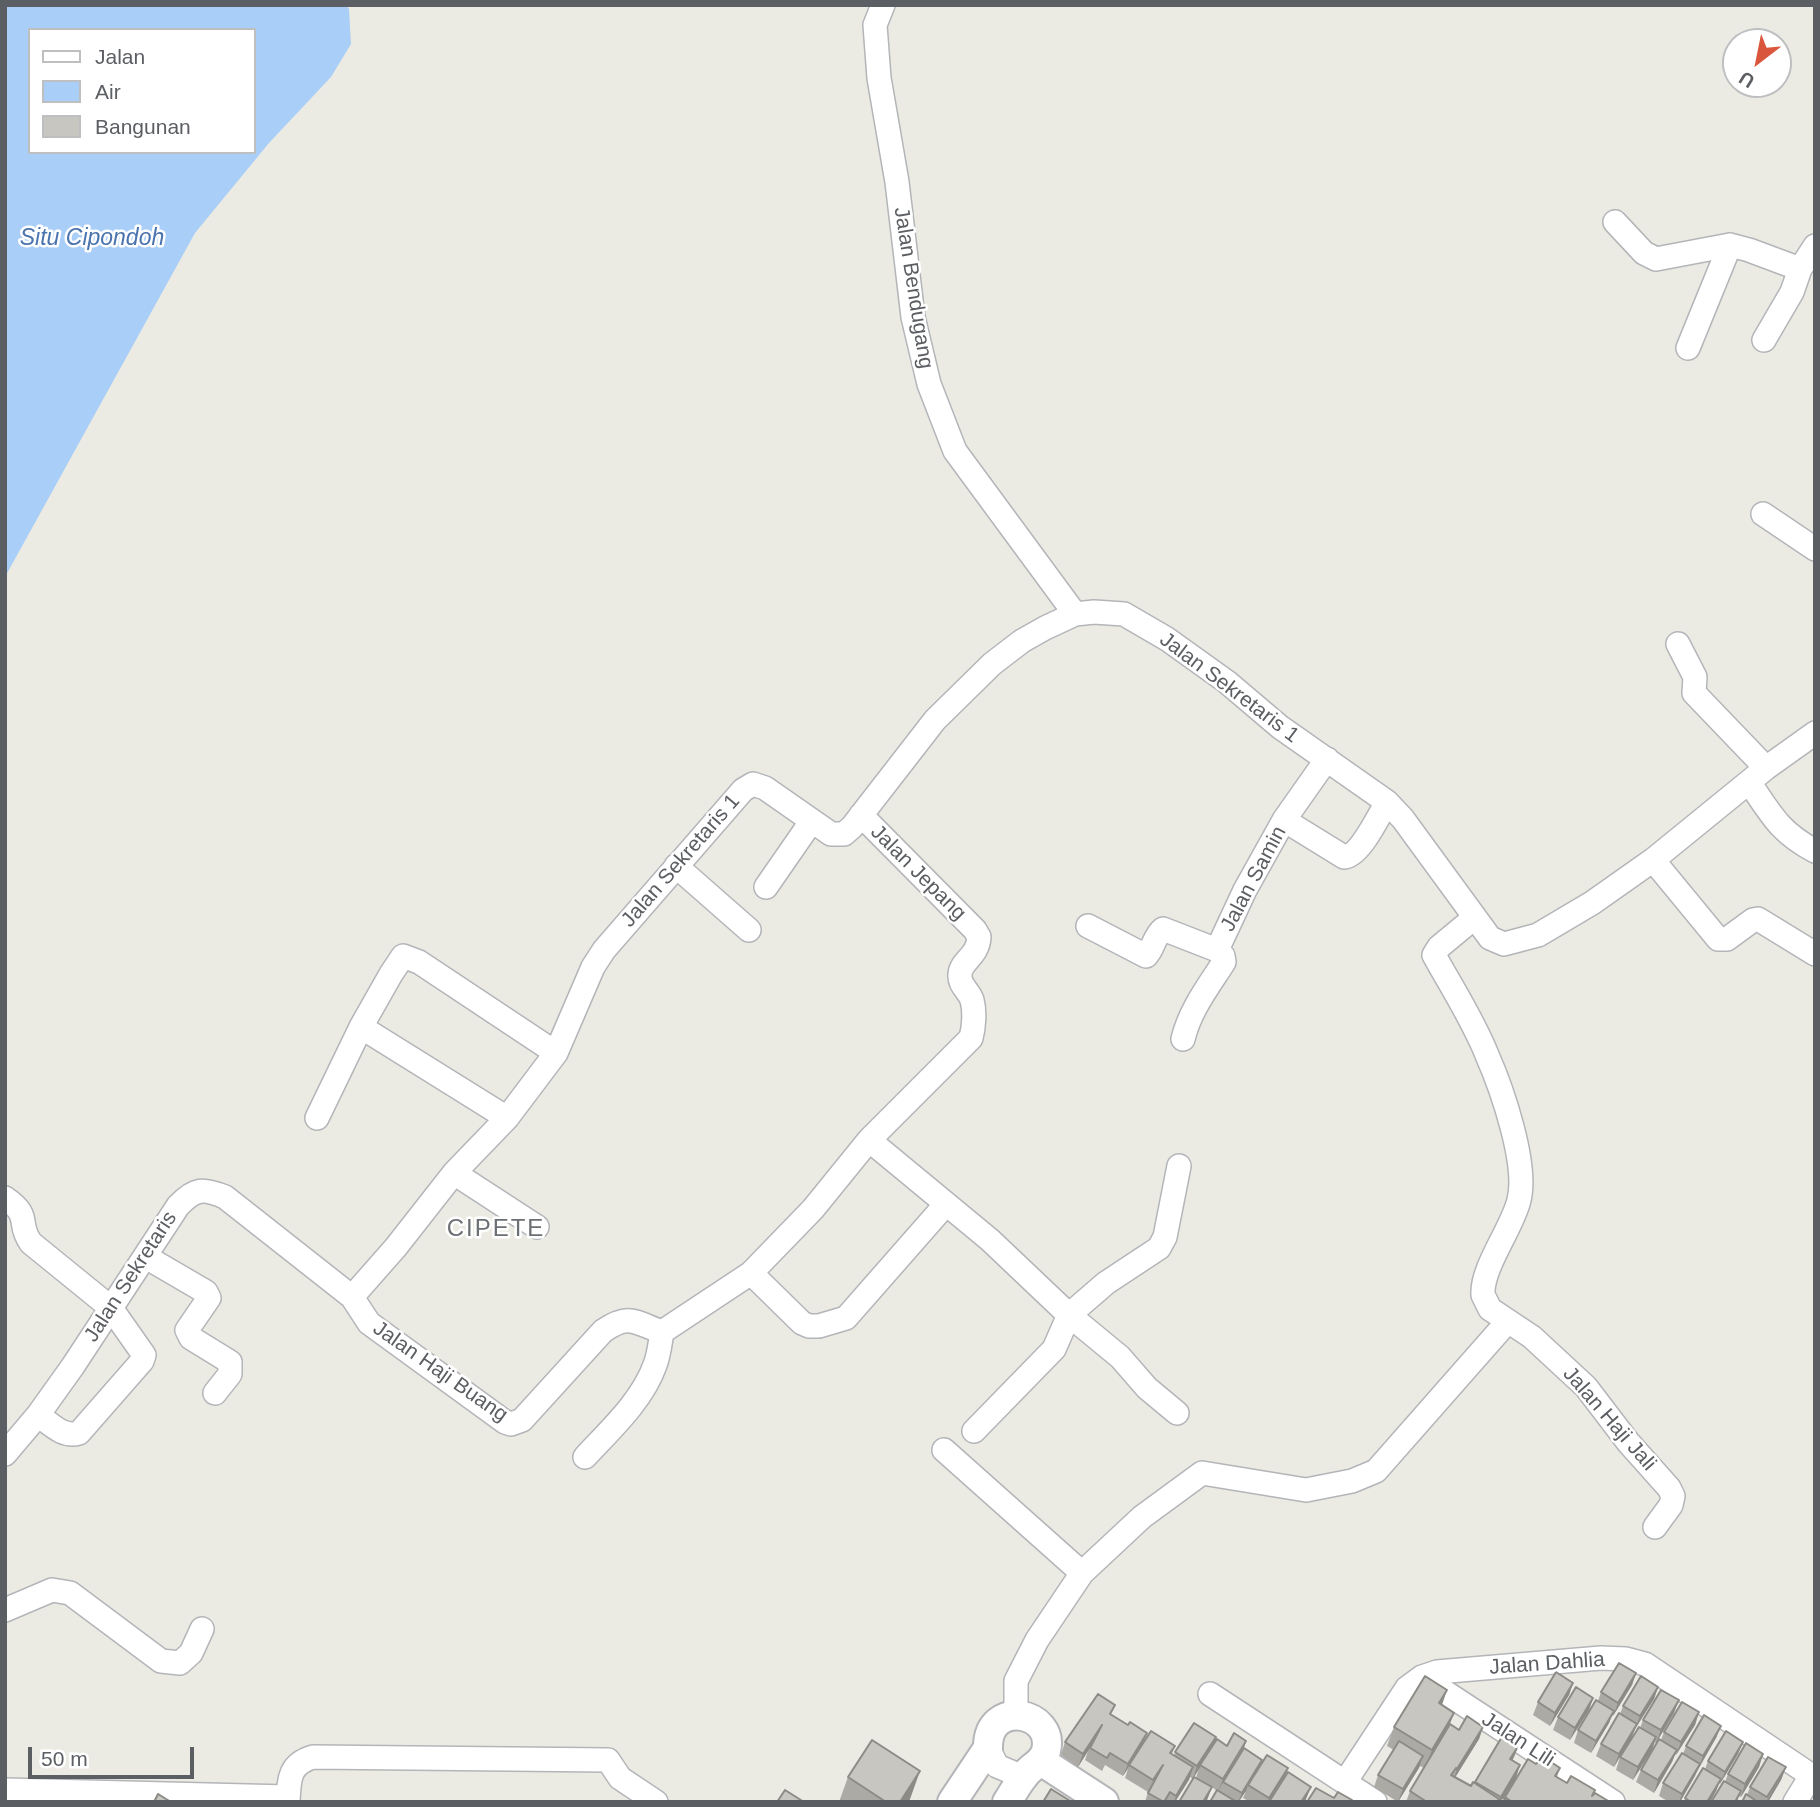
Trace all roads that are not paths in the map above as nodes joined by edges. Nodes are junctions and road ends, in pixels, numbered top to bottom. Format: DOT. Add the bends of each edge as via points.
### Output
graph roads {
  1 [pos="883,5"];
  2 [pos="1615,222"];
  3 [pos="1730,245"];
  4 [pos="1815,246"];
  5 [pos="1800,270"];
  6 [pos="1764,340"];
  7 [pos="1688,348"];
  8 [pos="1763,514"];
  9 [pos="1815,549"];
  10 [pos="1075,614"];
  11 [pos="1678,644"];
  12 [pos="1815,733"];
  13 [pos="1326,759"];
  14 [pos="1758,775"];
  15 [pos="1387,802"];
  16 [pos="861,816"];
  17 [pos="1284,820"];
  18 [pos="811,822"];
  19 [pos="1815,851"];
  20 [pos="1653,860"];
  21 [pos="676,866"];
  22 [pos="766,887"];
  23 [pos="1474,918"];
  24 [pos="1088,926"];
  25 [pos="748,930"];
  26 [pos="1217,950"];
  27 [pos="1815,954"];
  28 [pos="361,1027"];
  29 [pos="1183,1039"];
  30 [pos="556,1054"];
  31 [pos="317,1118"];
  32 [pos="507,1118"];
  33 [pos="869,1140"];
  34 [pos="1179,1166"];
  35 [pos="454,1173"];
  36 [pos="5,1198"];
  37 [pos="946,1204"];
  38 [pos="537,1227"];
  39 [pos="146,1257"];
  40 [pos="751,1273"];
  41 [pos="352,1297"];
  42 [pos="111,1308"];
  43 [pos="1069,1315"];
  44 [pos="1508,1321"];
  45 [pos="662,1332"];
  46 [pos="215,1393"];
  47 [pos="1177,1413"];
  48 [pos="38,1415"];
  49 [pos="974,1431"];
  50 [pos="944,1450"];
  51 [pos="5,1454"];
  52 [pos="585,1457"];
  53 [pos="1655,1527"];
  54 [pos="1082,1573"];
  55 [pos="5,1610"];
  56 [pos="202,1629"];
  57 [pos="1422,1677"];
  58 [pos="1210,1694"];
  59 [pos="1016,1715"];
  60 [pos="988,1748"];
  61 [pos="1034,1767"];
  62 [pos="1813,1777"];
  63 [pos="1345,1782"];
  64 [pos="5,1790"];
  65 [pos="155,1797"];
  66 [pos="288,1799"];
  67 [pos="656,1802"];
  68 [pos="952,1802"];
  69 [pos="1007,1802"];
  70 [pos="1104,1802"];
  71 [pos="1375,1802"];
  72 [pos="1613,1802"];
  73 [pos="1795,1802"];
  1 -- 10 [label="street, Jalan Bendugang" via="875,25 879,78 913,317 929,384 956,452"];
  2 -- 3 [label="street" via="1644,253 1657,259"];
  3 -- 5 [label="street"];
  3 -- 7 [label="street"];
  4 -- 5 [label="street"];
  5 -- 6 [label="street"];
  8 -- 9 [label="street"];
  10 -- 13 [label="street, Jalan Sekretaris 1" via="1124,614 1167,639"];
  10 -- 16 [label="street, Jalan Sekretaris 1" via="1022,641 992,664 935,720"];
  11 -- 14 [label="street" via="1695,677 1694,692"];
  12 -- 14 [label="street, Jalan Sekretaris 1"];
  13 -- 15 [label="street, Jalan Sekretaris 1"];
  13 -- 17 [label="street, Jalan Samin"];
  14 -- 19 [label="street" via="1777,823 1790,837"];
  14 -- 20 [label="street, Jalan Sekretaris 1"];
  15 -- 17 [label="street" via="1349,857"];
  15 -- 23 [label="street, Jalan Sekretaris 1"];
  16 -- 18 [label="street, Jalan Sekretaris 1" via="837,835"];
  16 -- 33 [label="street, Jalan Jepang" via="979,937 975,953 960,974 972,999 971,1038"];
  17 -- 26 [label="street, Jalan Samin"];
  18 -- 21 [label="street, Jalan Sekretaris 1" via="753,784"];
  18 -- 22 [label="street"];
  20 -- 23 [label="street, Jalan Sekretaris 1" via="1592,904 1538,935 1497,943"];
  20 -- 27 [label="street" via="1718,939 1727,939 1758,919"];
  21 -- 25 [label="street"];
  21 -- 30 [label="street, Jalan Sekretaris 1" via="593,967"];
  23 -- 44 [label="street, Jalan Haji Jali" via="1434,955 1487,1054 1520,1165 1519,1199 1482,1290 1490,1309"];
  24 -- 26 [label="street" via="1146,956 1163,929"];
  26 -- 29 [label="street, Jalan Samin" via="1224,962 1198,1001"];
  28 -- 30 [label="street" via="403,957 419,962"];
  28 -- 31 [label="street"];
  28 -- 32 [label="street"];
  30 -- 32 [label="street, Jalan Sekretaris 1"];
  32 -- 35 [label="street, Jalan Sekretaris 1"];
  33 -- 37 [label="street"];
  33 -- 40 [label="street" via="813,1209"];
  34 -- 43 [label="street" via="1159,1248"];
  35 -- 38 [label="street"];
  35 -- 41 [label="street, Jalan Sekretaris 1"];
  36 -- 42 [label="street" via="21,1210 31,1243"];
  37 -- 40 [label="street" via="846,1318 819,1326 802,1323"];
  37 -- 43 [label="street"];
  39 -- 41 [label="street, Jalan Sekretaris" via="190,1194 213,1192"];
  39 -- 42 [label="street, Jalan Sekretaris"];
  39 -- 46 [label="street" via="209,1298 187,1331 230,1362 230,1374"];
  40 -- 45 [label="street"];
  41 -- 45 [label="street, Jalan Haji Buang" via="369,1323 511,1424 522,1420 603,1331 618,1321"];
  42 -- 48 [label="street, Jalan Sekretaris"];
  42 -- 48 [label="street" via="143,1351 142,1361 79,1433 68,1435"];
  43 -- 47 [label="street"];
  43 -- 49 [label="street" via="1054,1349"];
  44 -- 53 [label="street, Jalan Haji Jali" via="1586,1387 1669,1488 1671,1505"];
  44 -- 54 [label="street" via="1376,1471 1306,1490 1202,1473 1142,1517"];
  45 -- 52 [label="street" via="656,1363 639,1395"];
  48 -- 51 [label="street, Jalan Sekretaris"];
  50 -- 54 [label="street"];
  54 -- 59 [label="street" via="1016,1681"];
  55 -- 56 [label="street" via="52,1590 70,1593 161,1661 180,1663 191,1653"];
  57 -- 62 [label="street, Jalan Dahlia" via="1437,1672 1626,1659 1645,1664"];
  57 -- 63 [label="street" via="1407,1688"];
  57 -- 72 [label="street, Jalan Lili"];
  58 -- 63 [label="street"];
  59 -- 60 [label="street" via="994,1725"];
  59 -- 61 [label="street" via="1031,1718 1042,1728 1047,1743"];
  60 -- 61 [label="street" via="997,1766 1016,1774"];
  60 -- 68 [label="street"];
  61 -- 69 [label="street"];
  61 -- 70 [label="street"];
  62 -- 73 [label="street"];
  63 -- 71 [label="street"];
  64 -- 65 [label="street"];
  65 -- 66 [label="street"];
  66 -- 67 [label="street" via="294,1769 301,1760 313,1757 608,1760 620,1778"];
}
